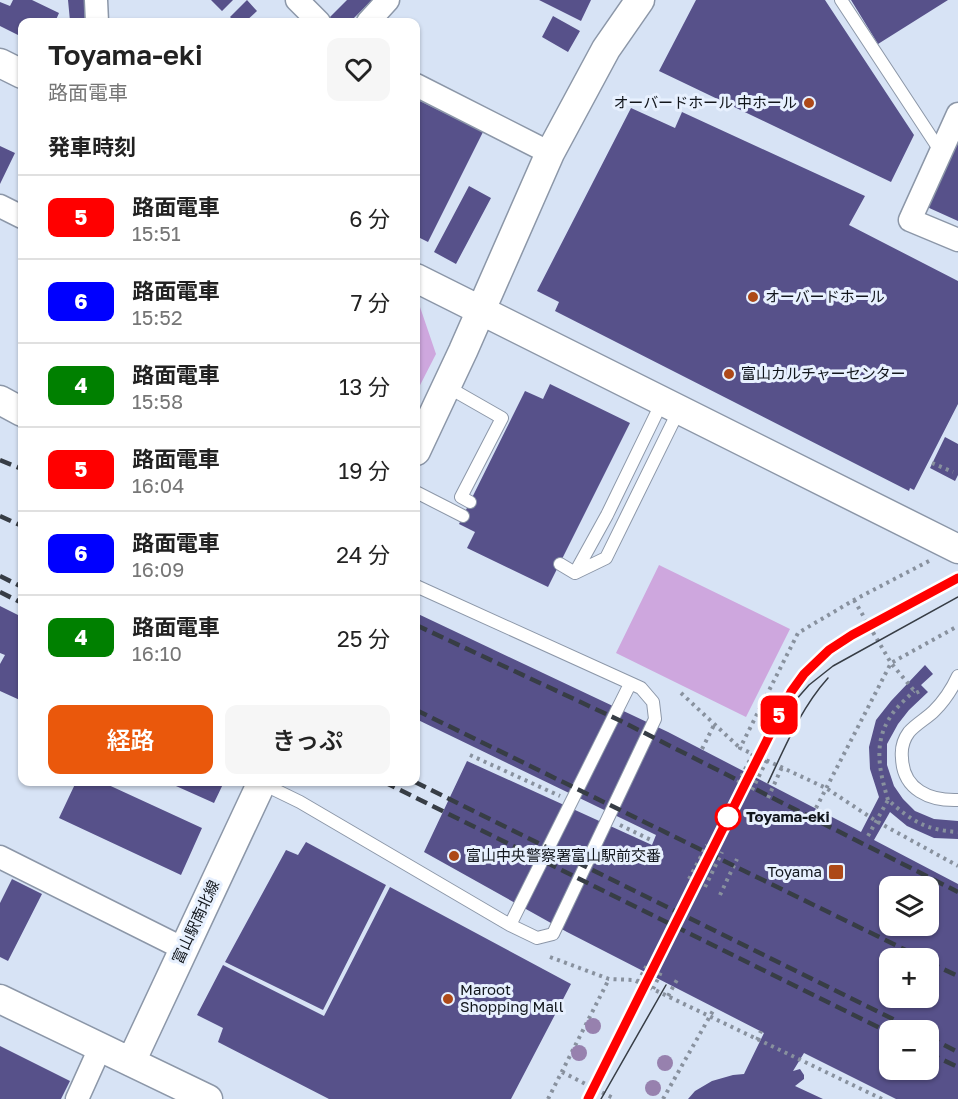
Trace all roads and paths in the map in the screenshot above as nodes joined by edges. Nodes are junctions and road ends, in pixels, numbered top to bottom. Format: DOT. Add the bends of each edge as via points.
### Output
graph roads {
  1 [pos="96,0"];
  2 [pos="297,0"];
  3 [pos="388,0"];
  4 [pos="640,0"];
  5 [pos="841,0"];
  6 [pos="97,18"];
  7 [pos="315,18"];
  8 [pos="372,18"];
  9 [pos="0,63"];
  10 [pos="18,72"];
  11 [pos="420,87"];
  12 [pos="958,114"];
  13 [pos="940,152"];
  14 [pos="550,153"];
  15 [pos="0,206"];
  16 [pos="18,216"];
  17 [pos="958,240"];
  18 [pos="420,280"];
  19 [pos="480,311"];
  20 [pos="446,386"];
  21 [pos="0,400"];
  22 [pos="670,406"];
  23 [pos="18,409"];
  24 [pos="420,442"];
  25 [pos="932,464"];
  26 [pos="953,472"];
  27 [pos="420,494"];
  28 [pos="470,502"];
  29 [pos="463,516"];
  30 [pos="945,554"];
  31 [pos="560,564"];
  32 [pos="575,573"];
  33 [pos="420,588"];
  34 [pos="854,600"];
  35 [pos="958,626"];
  36 [pos="891,663"];
  37 [pos="958,676"];
  38 [pos="630,684"];
  39 [pos="922,690"];
  40 [pos="681,693"];
  41 [pos="714,725"];
  42 [pos="740,748"];
  43 [pos="702,749"];
  44 [pos="753,753"];
  45 [pos="767,760"];
  46 [pos="783,767"];
  47 [pos="738,783"];
  48 [pos="259,786"];
  49 [pos="269,786"];
  50 [pos="826,788"];
  51 [pos="752,790"];
  52 [pos="768,798"];
  53 [pos="958,800"];
  54 [pos="816,808"];
  55 [pos="876,821"];
  56 [pos="958,832"];
  57 [pos="867,836"];
  58 [pos="707,845"];
  59 [pos="722,852"];
  60 [pos="0,857"];
  61 [pos="737,859"];
  62 [pos="958,866"];
  63 [pos="689,879"];
  64 [pos="705,887"];
  65 [pos="720,895"];
  66 [pos="510,925"];
  67 [pos="184,949"];
  68 [pos="550,957"];
  69 [pos="648,963"];
  70 [pos="662,970"];
  71 [pos="678,978"];
  72 [pos="609,979"];
  73 [pos="638,982"];
  74 [pos="653,989"];
  75 [pos="668,996"];
  76 [pos="0,999"];
  77 [pos="714,1008"];
  78 [pos="710,1017"];
  79 [pos="761,1031"];
  80 [pos="757,1040"];
  81 [pos="100,1048"];
  82 [pos="131,1062"];
  83 [pos="562,1072"];
  84 [pos="78,1099"];
  85 [pos="208,1099"];
  86 [pos="548,1099"];
  87 [pos="615,1099"];
  88 [pos="663,1099"];
  89 [pos="882,1099"];
  1 -- 6 [label="street"];
  2 -- 7 [label="street"];
  3 -- 8 [label="street"];
  4 -- 14 [label="street" via="606,49"];
  5 -- 13 [label="lane"];
  9 -- 10 [label="street"];
  11 -- 14 [label="street"];
  12 -- 13 [label="street"];
  13 -- 17 [label="street" via="910,220"];
  14 -- 19 [label="street"];
  15 -- 16 [label="street"];
  18 -- 19 [label="street"];
  19 -- 20 [label="street"];
  19 -- 22 [label="street"];
  20 -- 24 [label="street"];
  20 -- 28 [label="lane" via="502,418 461,497"];
  21 -- 23 [label="street"];
  22 -- 30 [label="street"];
  22 -- 32 [label="lane"];
  22 -- 32 [label="lane" via="606,558"];
  25 -- 26 [label="path"];
  27 -- 29 [label="lane"];
  30 -- 34 [label="path"];
  31 -- 32 [label="lane"];
  33 -- 38 [label="lane"];
  34 -- 36 [label="path"];
  34 -- 42 [label="path" via="798,633"];
  35 -- 36 [label="path"];
  36 -- 39 [label="path" via="916,693"];
  36 -- 50 [label="path"];
  37 -- 53 [label="lane" via="935,711 909,732 901,749 908,782 921,793 946,801"];
  38 -- 66 [label="lane"];
  38 -- 66 [label="lane" via="641,688 653,702 655,719 553,934 537,938"];
  40 -- 41 [label="path"];
  41 -- 42 [label="path"];
  41 -- 43 [label="path"];
  42 -- 44 [label="path"];
  44 -- 45 [label="path"];
  44 -- 47 [label="path"];
  45 -- 46 [label="path"];
  45 -- 51 [label="path"];
  46 -- 50 [label="path"];
  46 -- 52 [label="path"];
  48 -- 67 [label="street, 富山駅南北線"];
  49 -- 66 [label="lane"];
  50 -- 54 [label="path"];
  50 -- 55 [label="path"];
  55 -- 56 [label="path" via="888,800 912,821 940,831"];
  55 -- 57 [label="path"];
  55 -- 62 [label="path"];
  58 -- 63 [label="path"];
  59 -- 64 [label="path"];
  60 -- 67 [label="street"];
  61 -- 65 [label="path"];
  67 -- 82 [label="street, 富山駅南北線"];
  68 -- 72 [label="path"];
  69 -- 73 [label="path"];
  70 -- 74 [label="path"];
  71 -- 75 [label="path"];
  72 -- 73 [label="path"];
  72 -- 83 [label="path"];
  73 -- 74 [label="path"];
  74 -- 75 [label="path"];
  75 -- 78 [label="path"];
  76 -- 81 [label="street"];
  77 -- 78 [label="path"];
  78 -- 80 [label="path"];
  78 -- 88 [label="path"];
  79 -- 80 [label="path"];
  80 -- 89 [label="path"];
  81 -- 82 [label="street"];
  81 -- 84 [label="street"];
  82 -- 85 [label="street"];
  83 -- 86 [label="path"];
  83 -- 87 [label="path"];
}
